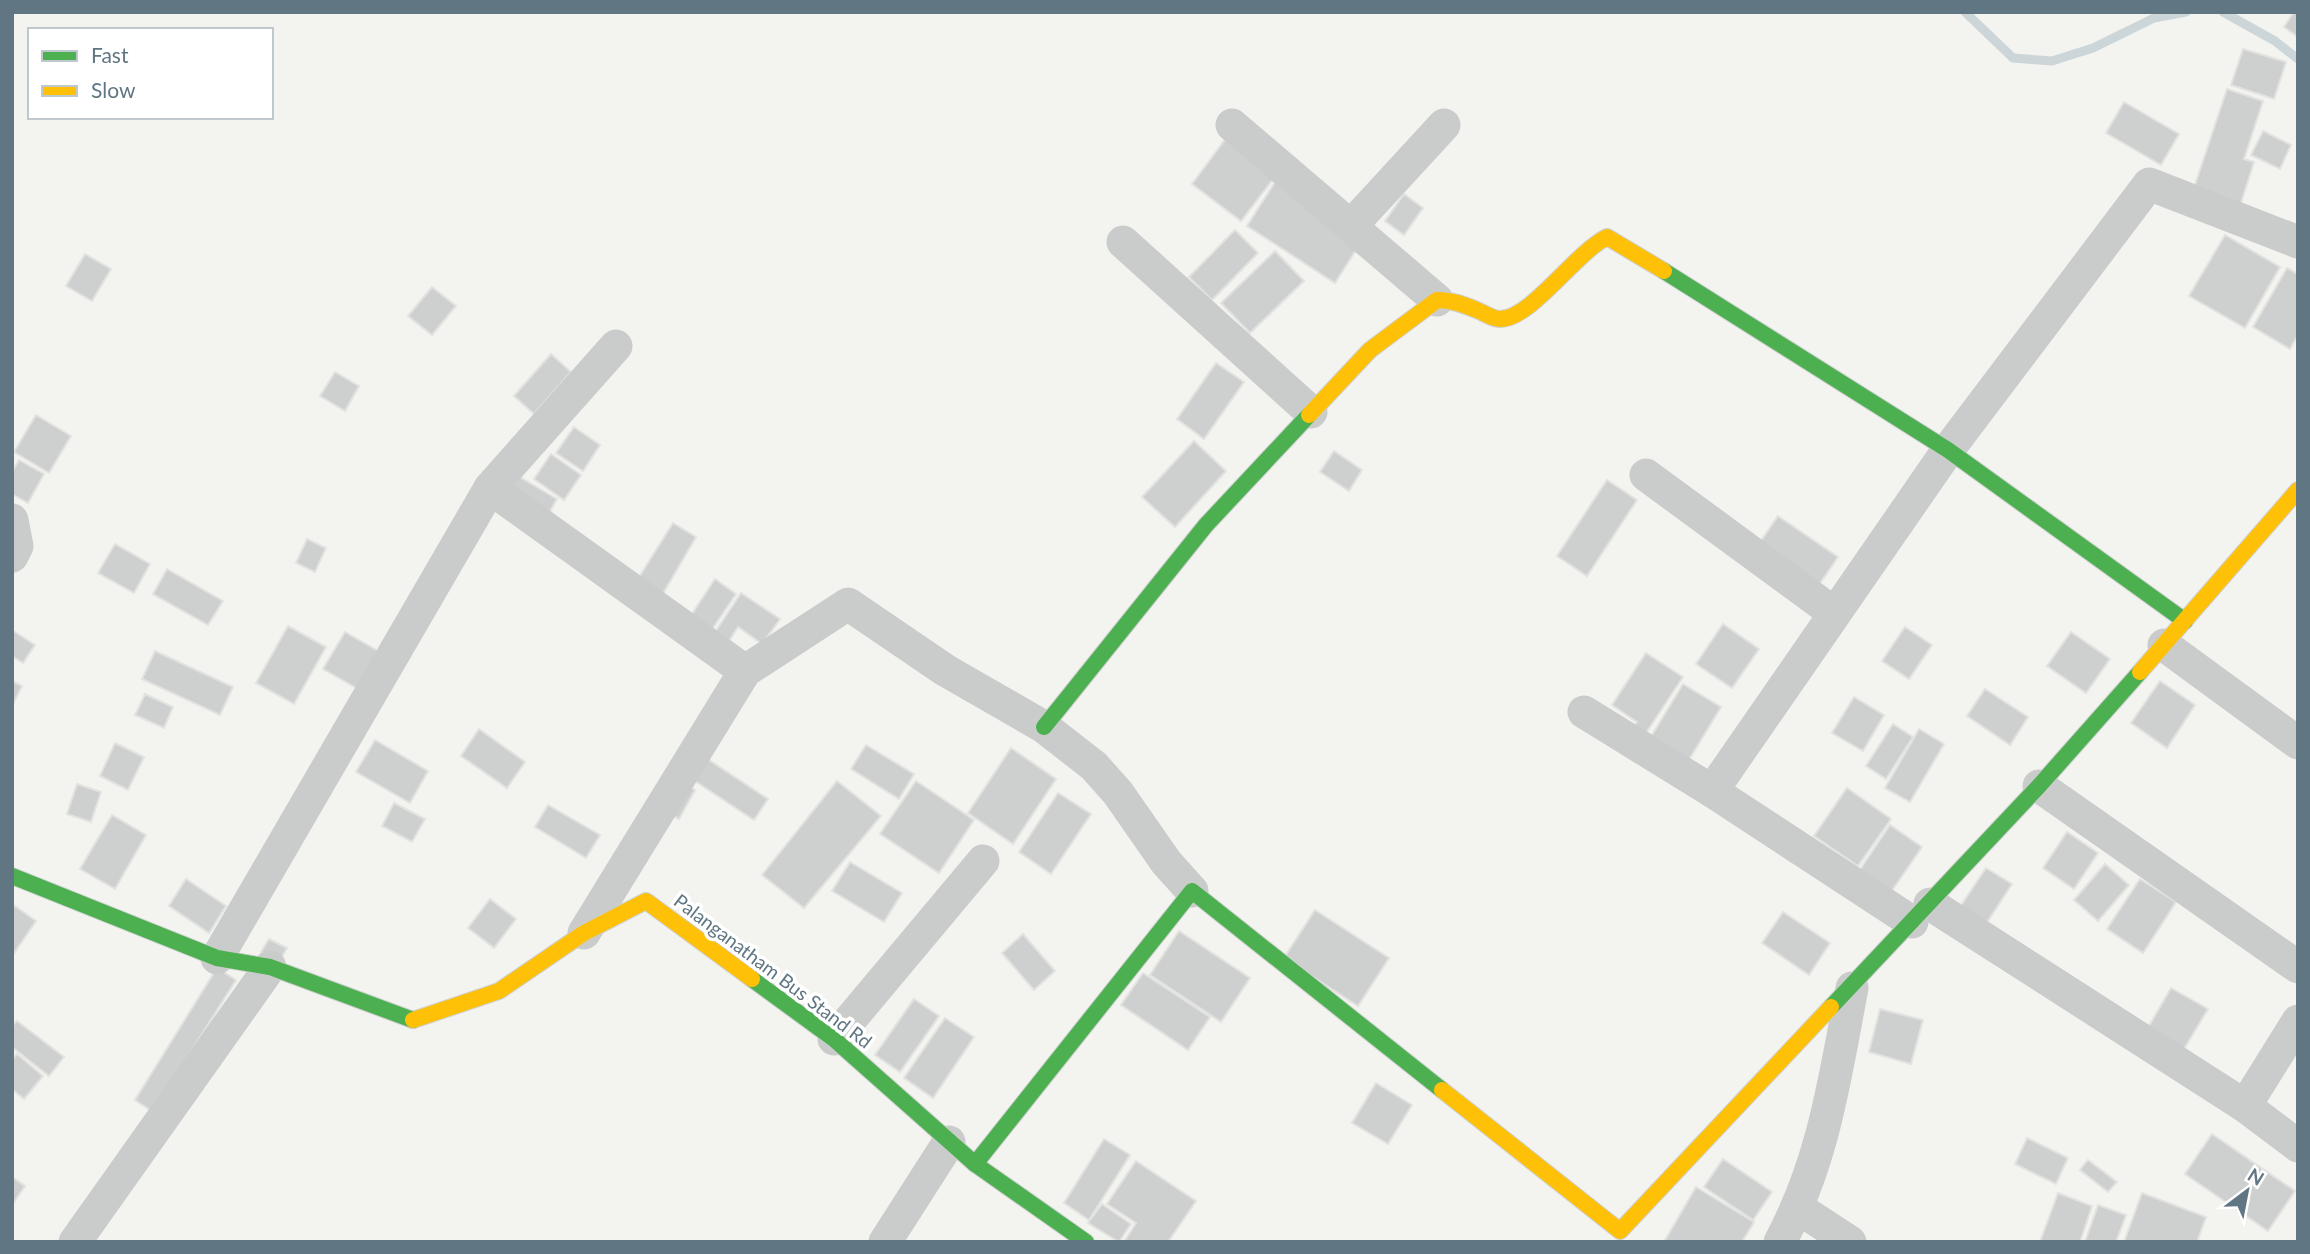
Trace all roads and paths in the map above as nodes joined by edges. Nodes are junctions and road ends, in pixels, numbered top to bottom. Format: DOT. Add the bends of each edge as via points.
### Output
graph roads {
  1 [pos="1444,124"];
  2 [pos="1232,125"];
  3 [pos="1351,226"];
  4 [pos="1123,242"];
  5 [pos="2298,242"];
  6 [pos="1437,300"];
  7 [pos="616,346"];
  8 [pos="1311,412"];
  9 [pos="1948,450"];
  10 [pos="1646,475"];
  11 [pos="490,488"];
  12 [pos="2298,490"];
  13 [pos="12,520"];
  14 [pos="12,556"];
  15 [pos="1835,613"];
  16 [pos="2175,633"];
  17 [pos="746,671"];
  18 [pos="1584,712"];
  19 [pos="1044,727"];
  20 [pos="2298,743"];
  21 [pos="2039,786"];
  22 [pos="1712,791"];
  23 [pos="983,861"];
  24 [pos="12,876"];
  25 [pos="1192,891"];
  26 [pos="1921,913"];
  27 [pos="584,933"];
  28 [pos="217,958"];
  29 [pos="270,967"];
  30 [pos="2298,967"];
  31 [pos="1852,988"];
  32 [pos="2298,1021"];
  33 [pos="834,1039"];
  34 [pos="2245,1106"];
  35 [pos="949,1142"];
  36 [pos="2298,1146"];
  37 [pos="975,1164"];
  38 [pos="1798,1208"];
  39 [pos="1628,1237"];
  40 [pos="75,1242"];
  41 [pos="885,1242"];
  42 [pos="1086,1242"];
  43 [pos="1780,1242"];
  44 [pos="1850,1242"];
  1 -- 3 [label="street"];
  2 -- 3 [label="street"];
  3 -- 6 [label="street"];
  4 -- 8 [label="street"];
  5 -- 9 [label="street" via="2149,184"];
  6 -- 8 [label="street" via="1370,350"];
  6 -- 9 [label="street" via="1451,299 1500,319 1516,315 1551,287 1588,247 1607,237"];
  7 -- 11 [label="street"];
  8 -- 19 [label="street" via="1206,525"];
  9 -- 15 [label="street"];
  9 -- 16 [label="street"];
  10 -- 15 [label="street"];
  11 -- 17 [label="street"];
  11 -- 28 [label="street"];
  12 -- 16 [label="street"];
  13 -- 14 [label="street" via="18,546"];
  15 -- 22 [label="street"];
  16 -- 20 [label="street"];
  16 -- 21 [label="street"];
  17 -- 19 [label="street" via="848,604 945,670"];
  17 -- 27 [label="street"];
  18 -- 22 [label="street"];
  19 -- 25 [label="street" via="1094,766"];
  21 -- 26 [label="street"];
  21 -- 30 [label="street"];
  22 -- 26 [label="street"];
  23 -- 33 [label="street"];
  24 -- 28 [label="street, Palanganatham Bus Stand Rd"];
  25 -- 37 [label="street"];
  25 -- 39 [label="street"];
  26 -- 31 [label="street"];
  26 -- 34 [label="street"];
  27 -- 29 [label="street, Palanganatham Bus Stand Rd" via="499,991 414,1020"];
  27 -- 33 [label="street, Palanganatham Bus Stand Rd" via="646,901"];
  28 -- 29 [label="street, Palanganatham Bus Stand Rd"];
  29 -- 40 [label="street"];
  31 -- 38 [label="street" via="1826,1127"];
  31 -- 39 [label="street"];
  32 -- 34 [label="street"];
  33 -- 35 [label="street, Palanganatham Bus Stand Rd"];
  34 -- 36 [label="street"];
  35 -- 37 [label="street, Palanganatham Bus Stand Rd"];
  35 -- 41 [label="street"];
  37 -- 42 [label="street, Palanganatham Bus Stand Rd"];
  38 -- 43 [label="street"];
  38 -- 44 [label="street"];
}
